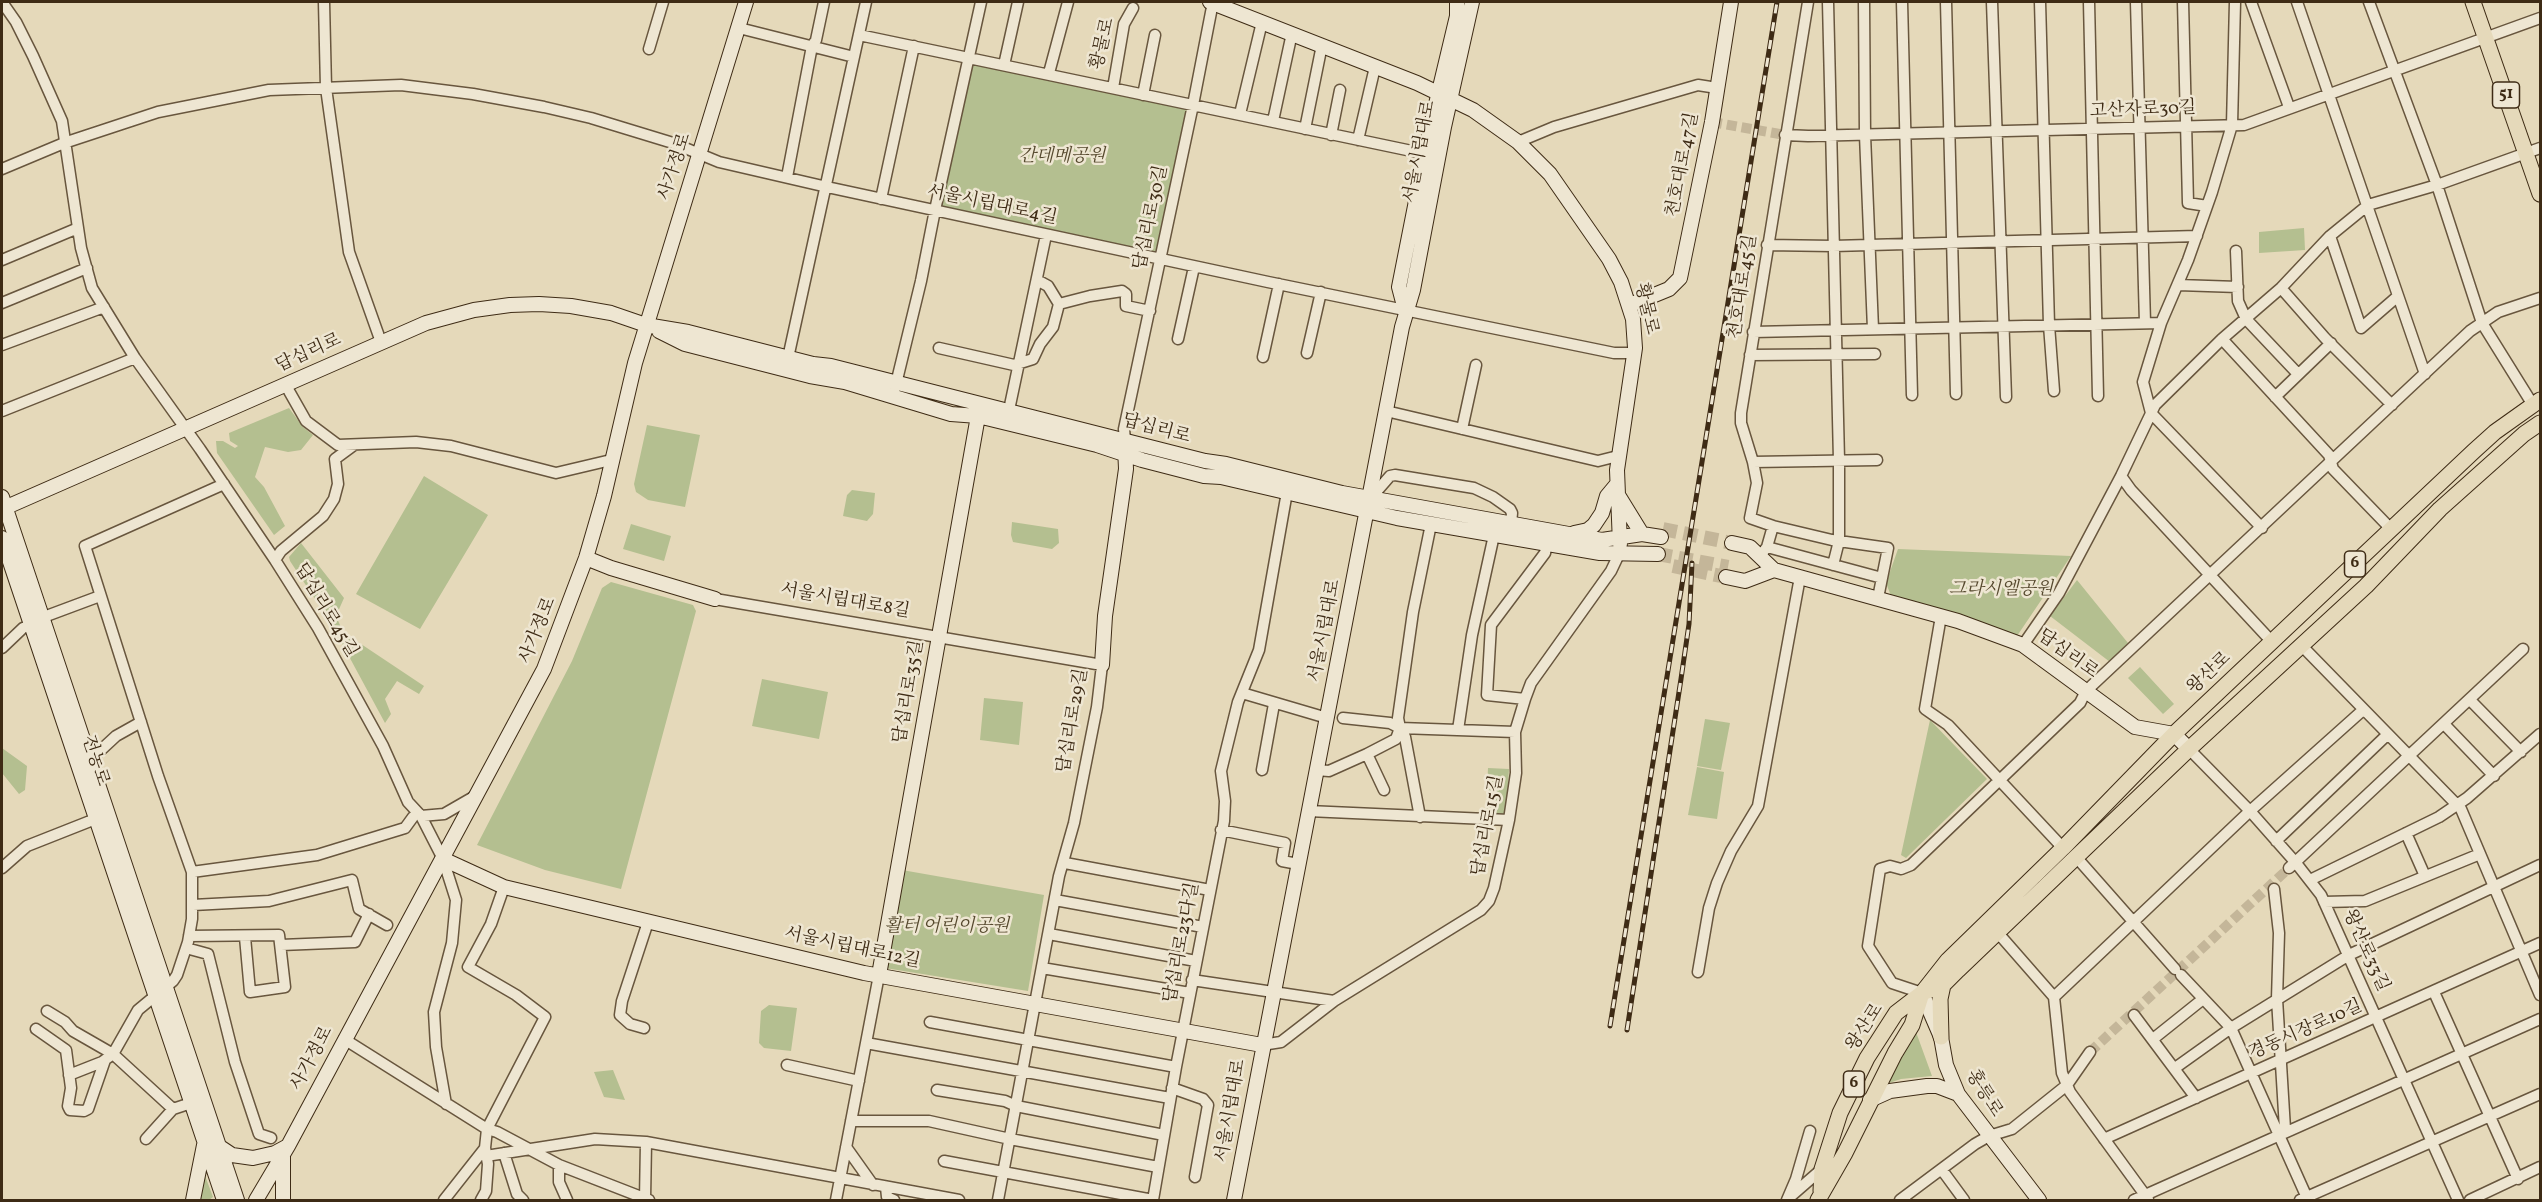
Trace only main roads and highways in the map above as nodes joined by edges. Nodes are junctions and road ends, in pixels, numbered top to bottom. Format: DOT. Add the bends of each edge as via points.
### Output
graph roads {
  1 [pos="746,2"];
  2 [pos="1211,2"];
  3 [pos="1457,2"];
  4 [pos="1472,2"];
  5 [pos="1731,2"];
  6 [pos="2473,2"];
  7 [pos="1445,96"];
  8 [pos="2534,151"];
  9 [pos="2541,194"];
  10 [pos="1630,305"];
  11 [pos="1406,310"];
  12 [pos="646,325"];
  13 [pos="2537,402"];
  14 [pos="978,416"];
  15 [pos="2541,423"];
  16 [pos="1125,440"];
  17 [pos="1125,455"];
  18 [pos="1617,489"];
  19 [pos="2,504"];
  20 [pos="1369,505"];
  21 [pos="1635,521"];
  22 [pos="1571,534"];
  23 [pos="1642,534"];
  24 [pos="1620,537"];
  25 [pos="2,538"];
  26 [pos="1732,547"];
  27 [pos="1620,552"];
  28 [pos="586,558"];
  29 [pos="1657,558"];
  30 [pos="1774,570"];
  31 [pos="1727,572"];
  32 [pos="715,599"];
  33 [pos="35,622"];
  34 [pos="1102,665"];
  35 [pos="2174,734"];
  36 [pos="2189,749"];
  37 [pos="100,816"];
  38 [pos="443,859"];
  39 [pos="879,975"];
  40 [pos="1942,985"];
  41 [pos="160,991"];
  42 [pos="1922,993"];
  43 [pos="1941,1037"];
  44 [pos="1262,1045"];
  45 [pos="1958,1094"];
  46 [pos="1870,1100"];
  47 [pos="211,1144"];
  48 [pos="285,1150"];
  49 [pos="1819,1197"];
  50 [pos="193,1200"];
  51 [pos="225,1200"];
  52 [pos="237,1200"];
  53 [pos="256,1200"];
  54 [pos="283,1200"];
  55 [pos="1234,1200"];
  56 [pos="2039,1200"];
  1 -- 12 [label="main road, 사가정로"];
  2 -- 7 [label="main road, 황물로"];
  3 -- 7 [label="main road, 서울시립대로"];
  4 -- 7 [label="main road, 서울시립대로"];
  5 -- 10 [label="main road, 천호대로47길" via="1680,278 1670,289"];
  6 -- 8 [label="main road, 51"];
  7 -- 10 [label="main road, 황물로" via="1473,110 1518,142 1542,165 1617,274"];
  7 -- 11 [label="main road, 서울시립대로" via="1413,290"];
  7 -- 11 [label="main road, 서울시립대로" via="1426,154 1399,287"];
  8 -- 9 [label="main road, 51"];
  10 -- 18 [label="main road, 황물로" via="1635,353 1618,456"];
  11 -- 20 [label="main road, 서울시립대로"];
  12 -- 14 [label="main road, 답십리로" via="685,344 845,382 951,414"];
  12 -- 16 [label="main road, 답십리로" via="897,382"];
  12 -- 19 [label="main road, 답십리로" via="611,313 571,306 510,305 460,312"];
  12 -- 28 [label="main road, 사가정로"];
  13 -- 35 [label="main road, 왕산로 / 6" via="2495,432"];
  14 -- 17 [label="main road, 답십리로"];
  14 -- 39 [label="main road, 답십리로35길"];
  15 -- 36 [label="main road, 왕산로 / 6" via="2440,509 2366,586"];
  16 -- 17 [label="main road, 답십리로29길"];
  16 -- 20 [label="main road, 답십리로"];
  17 -- 20 [label="main road, 답십리로" via="1204,476"];
  17 -- 34 [label="main road, 답십리로29길"];
  18 -- 21 [label="main road"];
  18 -- 22 [label="main road" via="1607,496 1594,525"];
  18 -- 24 [label="main road, 황물로"];
  19 -- 33 [label="main road, 전농로"];
  20 -- 22 [label="main road, 답십리로"];
  20 -- 27 [label="main road, 답십리로" via="1431,524 1600,553"];
  20 -- 44 [label="main road, 서울시립대로"];
  21 -- 23 [label="main road"];
  21 -- 23 [label="main road, 답십리로" via="1662,533"];
  22 -- 24 [label="main road, 답십리로" via="1602,540"];
  23 -- 24 [label="main road, 답십리로"];
  24 -- 27 [label="main road, 황물로"];
  25 -- 33 [label="main road, 전농로"];
  26 -- 30 [label="main road, 답십리로" via="1763,552"];
  27 -- 29 [label="main road, 답십리로"];
  28 -- 32 [label="main road, 서울시립대로8길"];
  28 -- 38 [label="main road, 사가정로" via="544,669"];
  30 -- 31 [label="main road" via="1745,581"];
  30 -- 35 [label="main road, 답십리로" via="1941,616 2023,645 2135,727"];
  33 -- 37 [label="main road, 전농로"];
  33 -- 37 [label="main road, 전농로" via="88,762"];
  35 -- 36 [label="main road"];
  35 -- 42 [label="main road, 왕산로 / 6" via="1948,960"];
  36 -- 40 [label="main road, 왕산로 / 6"];
  37 -- 41 [label="main road, 전농로"];
  38 -- 39 [label="main road, 서울시립대로12길" via="504,887"];
  38 -- 48 [label="main road, 사가정로"];
  39 -- 44 [label="main road, 서울시립대로12길"];
  40 -- 42 [label="main road, 왕산로 / 6"];
  40 -- 43 [label="main road"];
  41 -- 47 [label="main road, 전농로"];
  41 -- 47 [label="main road, 전농로" via="191,1103"];
  42 -- 43 [label="main road, 홍릉로"];
  42 -- 46 [label="main road, 왕산로 / 6" via="1912,1026"];
  42 -- 49 [label="main road, 왕산로 / 6" via="1896,1013 1873,1047 1840,1113 1822,1170"];
  43 -- 45 [label="main road, 홍릉로" via="1946,1065"];
  44 -- 55 [label="main road, 서울시립대로"];
  45 -- 46 [label="main road" via="1927,1086 1890,1091"];
  45 -- 56 [label="main road, 홍릉로"];
  46 -- 49 [label="main road, 왕산로 / 6"];
  47 -- 48 [label="main road" via="232,1155 253,1158"];
  47 -- 50 [label="main road"];
  47 -- 51 [label="main road, 전농로"];
  47 -- 52 [label="main road, 전농로"];
  48 -- 53 [label="main road, 사가정로"];
  48 -- 54 [label="main road"];
}
